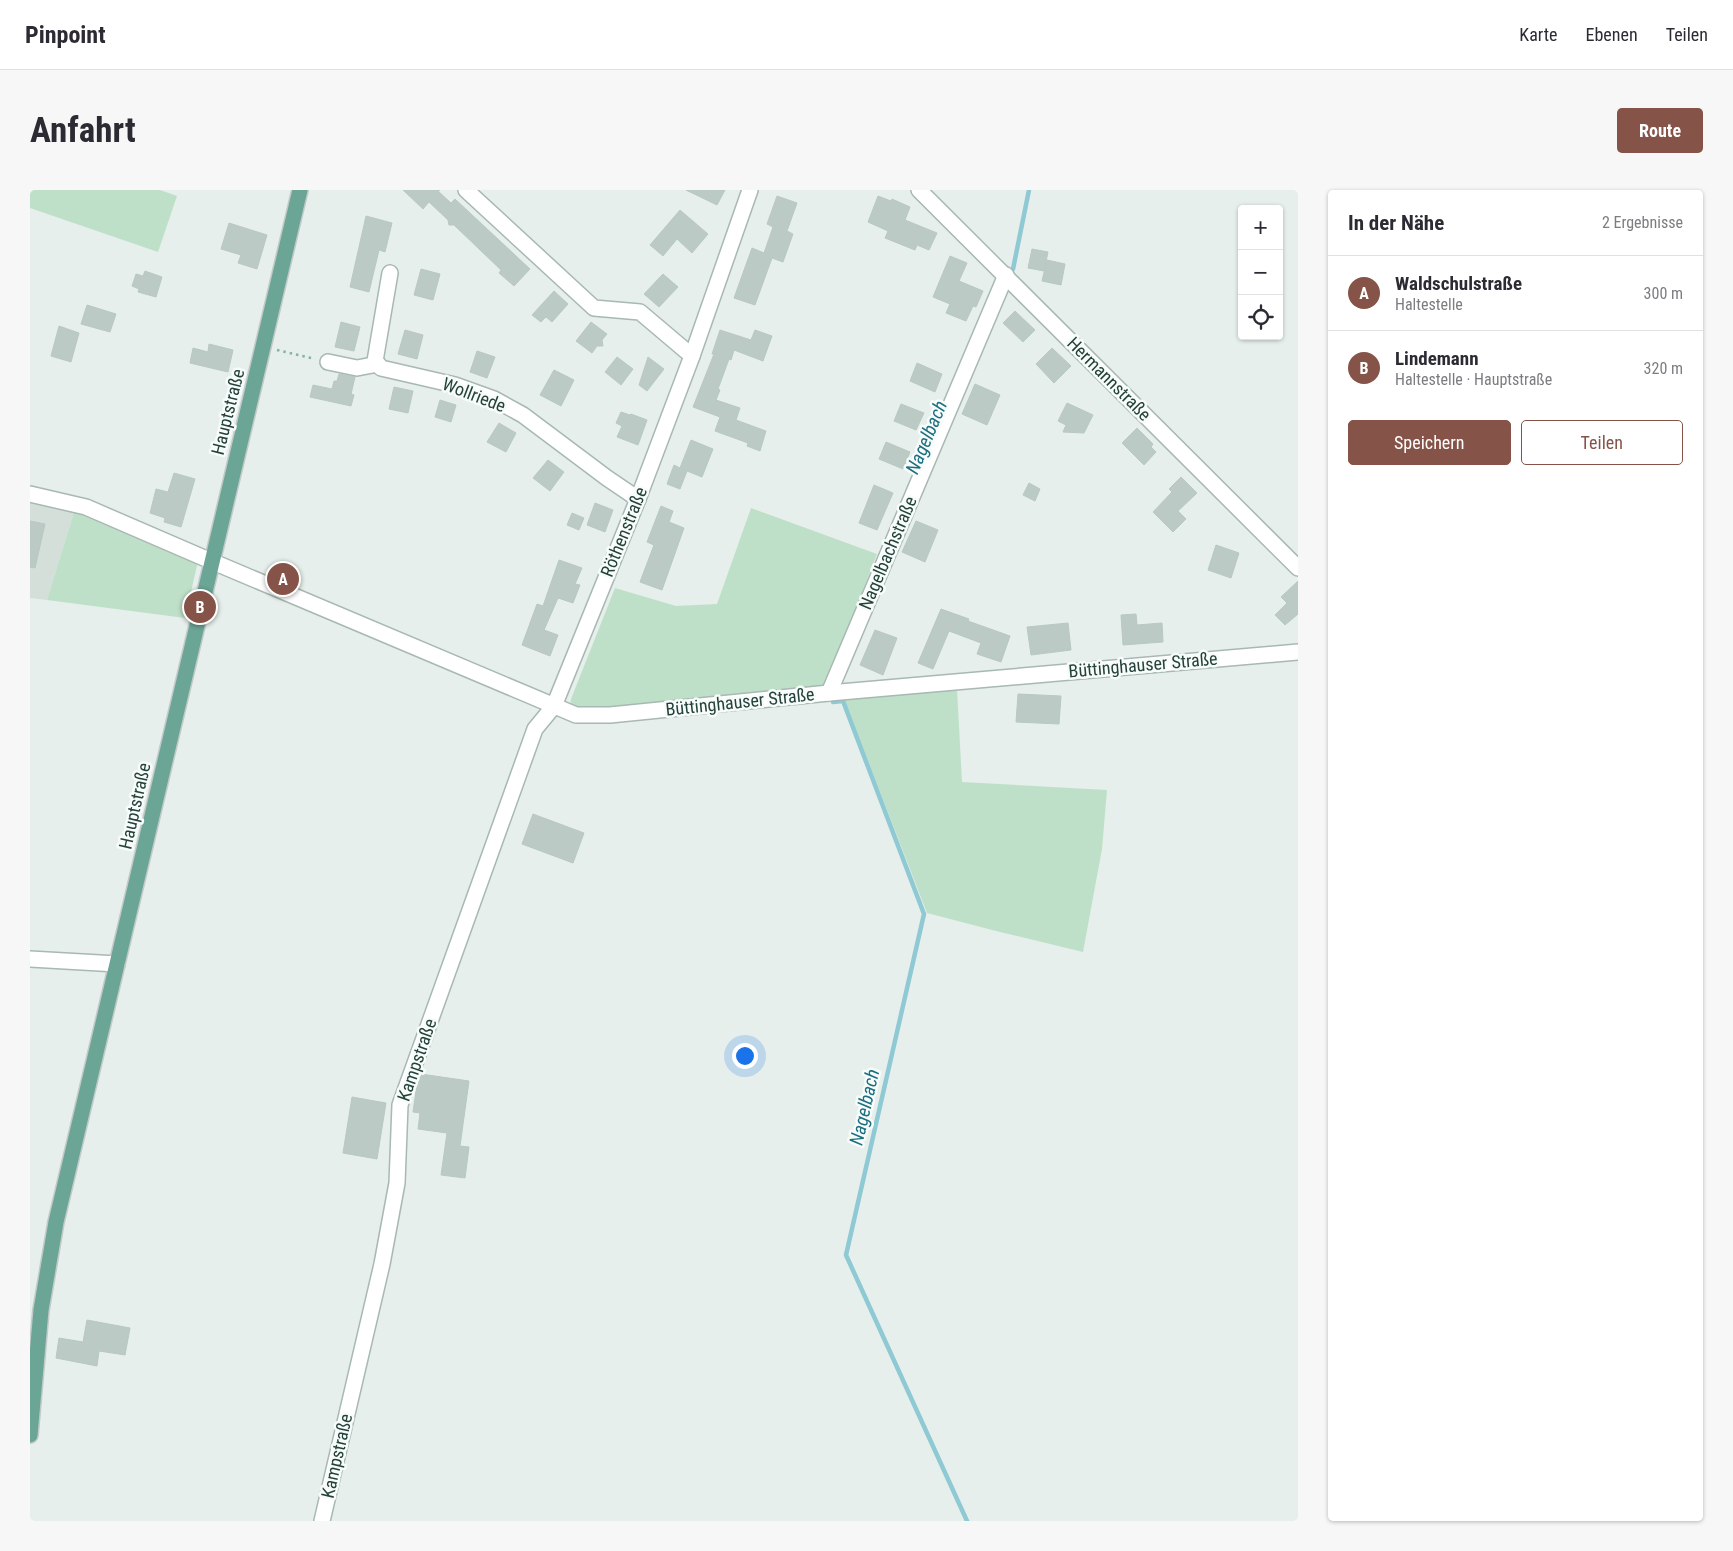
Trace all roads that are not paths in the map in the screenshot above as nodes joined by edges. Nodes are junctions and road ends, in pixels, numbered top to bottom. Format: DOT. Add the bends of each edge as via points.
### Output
graph roads {
  1 [pos="300,190"];
  2 [pos="466,190"];
  3 [pos="750,190"];
  4 [pos="919,190"];
  5 [pos="390,273"];
  6 [pos="1006,275"];
  7 [pos="692,356"];
  8 [pos="328,362"];
  9 [pos="378,364"];
  10 [pos="30,494"];
  11 [pos="638,499"];
  12 [pos="211,561"];
  13 [pos="1298,568"];
  14 [pos="1298,652"];
  15 [pos="829,694"];
  16 [pos="554,706"];
  17 [pos="30,959"];
  18 [pos="117,964"];
  19 [pos="30,1435"];
  20 [pos="322,1521"];
  1 -- 12 [label="main road, Hauptstraße"];
  2 -- 7 [label="street" via="594,308 640,312"];
  3 -- 7 [label="street, Röthenstraße"];
  4 -- 6 [label="street, Hermannstraße"];
  5 -- 9 [label="street"];
  6 -- 13 [label="street, Hermannstraße"];
  6 -- 15 [label="street, Nagelbachstraße"];
  7 -- 11 [label="street, Röthenstraße"];
  8 -- 9 [label="street" via="357,368"];
  9 -- 11 [label="street, Wollriede" via="381,368 455,385 494,399 522,415"];
  10 -- 12 [label="street, Büttinghauser Straße" via="86,507"];
  11 -- 16 [label="street, Röthenstraße"];
  12 -- 16 [label="street, Büttinghauser Straße"];
  12 -- 18 [label="main road, Hauptstraße"];
  14 -- 15 [label="street, Büttinghauser Straße"];
  15 -- 16 [label="street, Büttinghauser Straße" via="610,715 576,715"];
  16 -- 20 [label="street, Kampstraße" via="535,729 400,1105 397,1183 382,1264"];
  17 -- 18 [label="street"];
  18 -- 19 [label="main road, Hauptstraße" via="56,1222 41,1310"];
}
